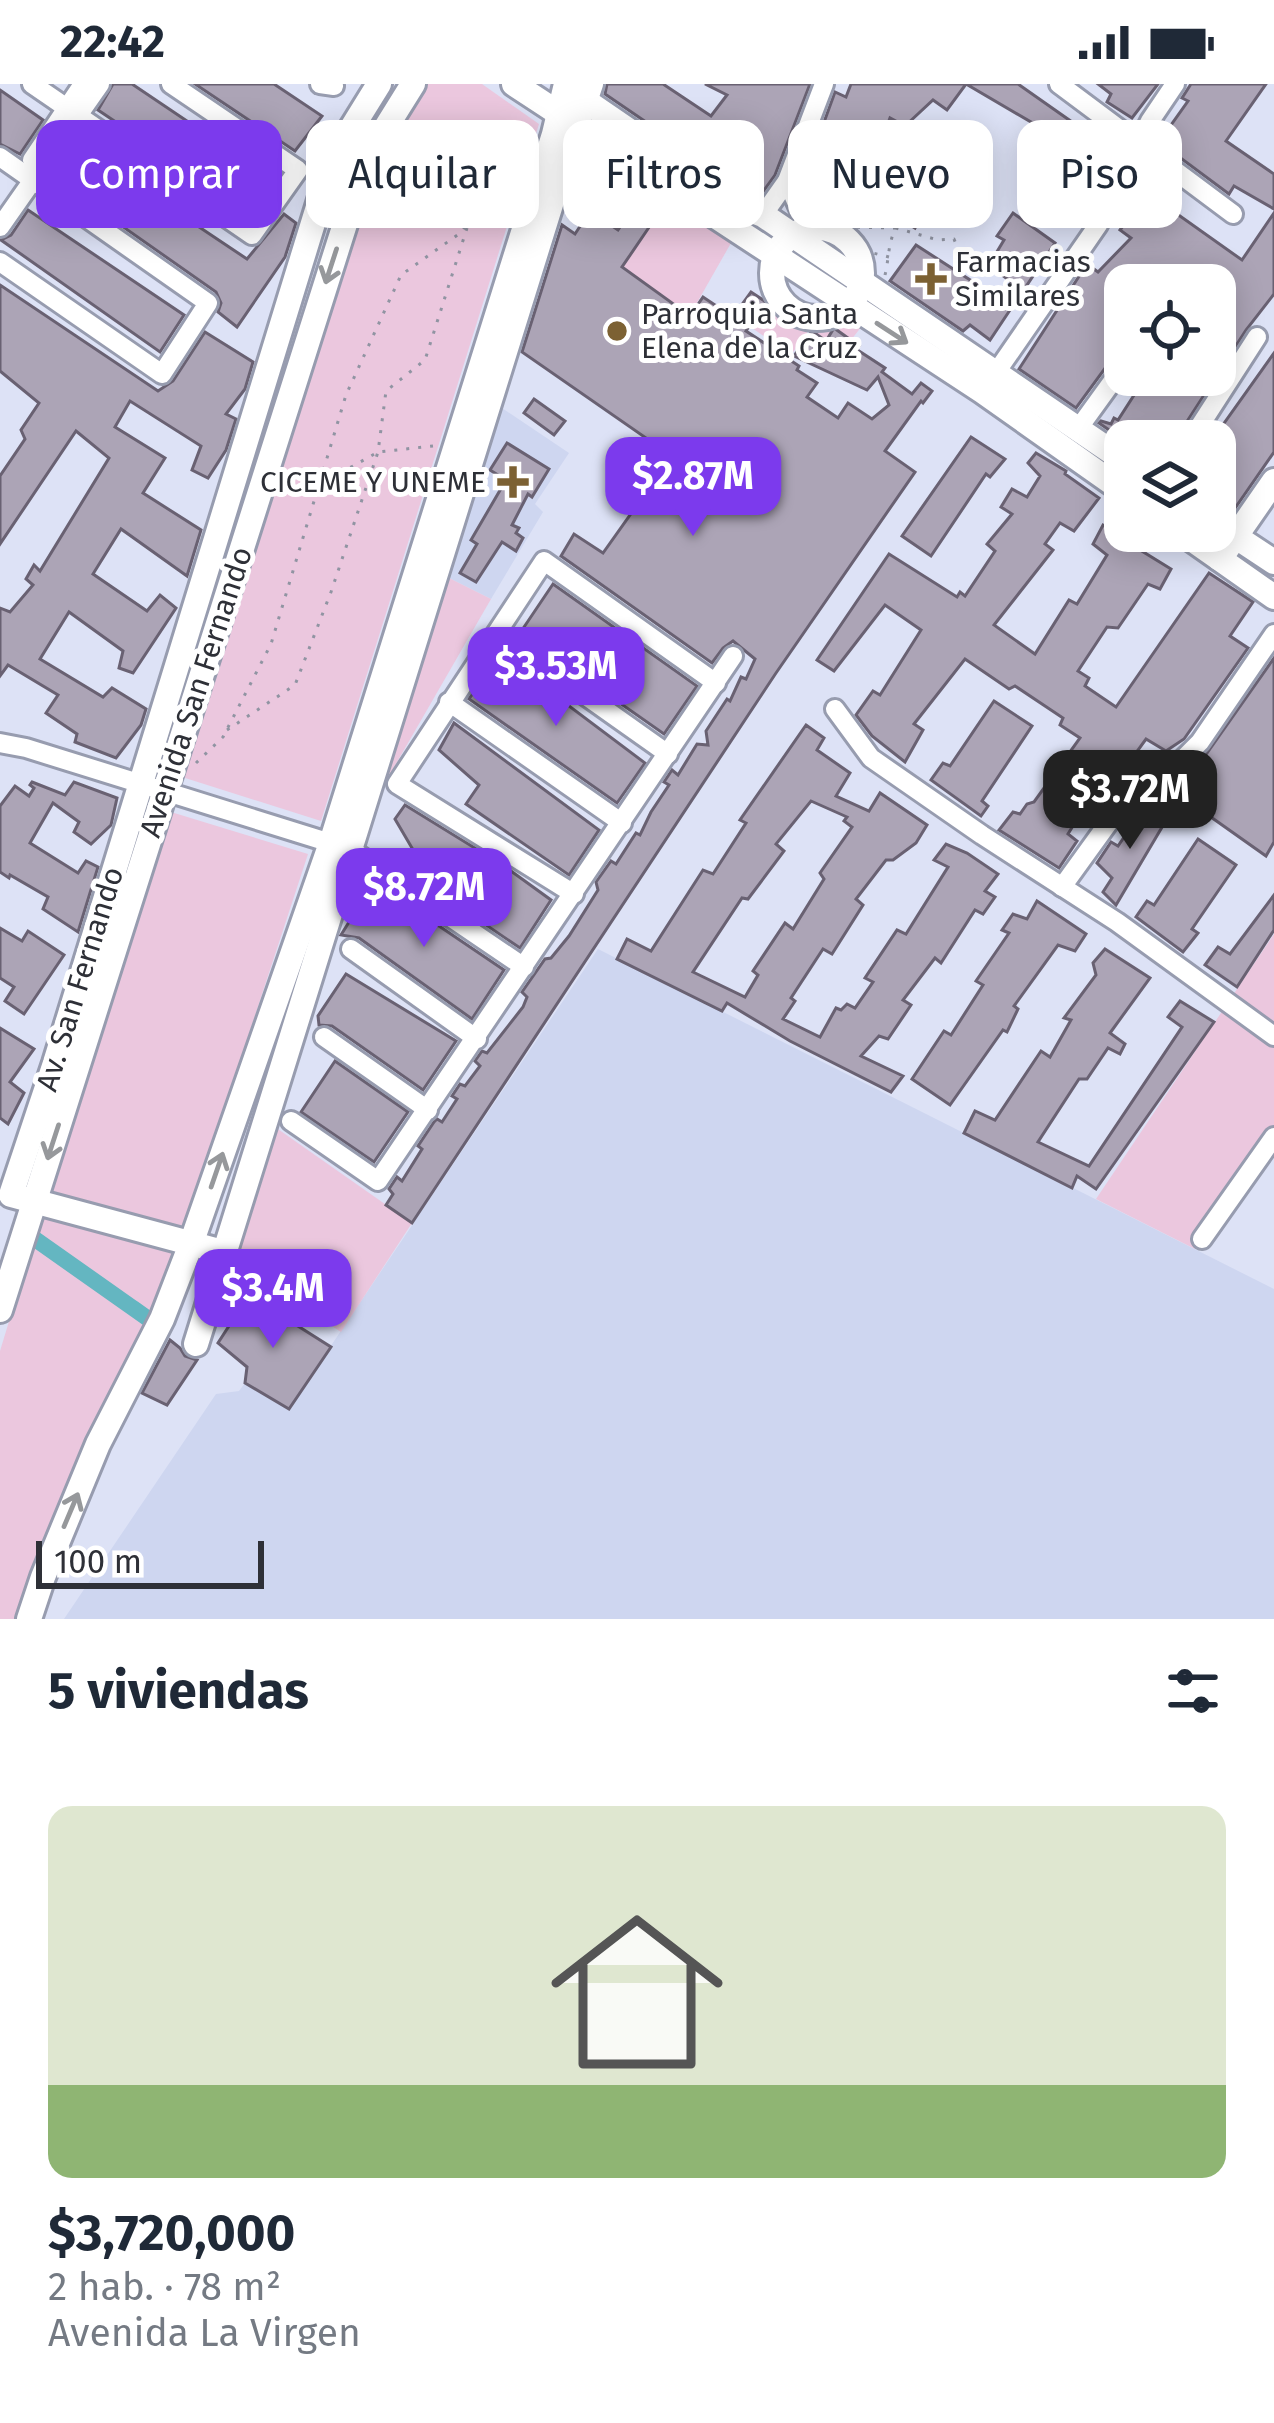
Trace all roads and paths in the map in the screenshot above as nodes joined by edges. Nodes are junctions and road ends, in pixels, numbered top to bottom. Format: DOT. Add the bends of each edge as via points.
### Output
graph roads {
  1 [pos="32,84"];
  2 [pos="83,84"];
  3 [pos="100,84"];
  4 [pos="171,84"];
  5 [pos="379,84"];
  6 [pos="412,84"];
  7 [pos="514,84"];
  8 [pos="824,84"];
  9 [pos="1059,84"];
  10 [pos="1174,84"];
  11 [pos="568,100"];
  12 [pos="73,111"];
  13 [pos="600,120"];
  14 [pos="1108,120"];
  15 [pos="1151,120"];
  16 [pos="539,122"];
  17 [pos="0,157"];
  18 [pos="562,170"];
  19 [pos="28,176"];
  20 [pos="1182,176"];
  21 [pos="787,181"];
  22 [pos="0,205"];
  23 [pos="764,214"];
  24 [pos="1233,214"];
  25 [pos="0,227"];
  26 [pos="464,228"];
  27 [pos="467,228"];
  28 [pos="851,228"];
  29 [pos="896,228"];
  30 [pos="1096,228"];
  31 [pos="800,232"];
  32 [pos="960,254"];
  33 [pos="775,256"];
  34 [pos="890,258"];
  35 [pos="0,262"];
  36 [pos="873,278"];
  37 [pos="849,304"];
  38 [pos="1257,337"];
  39 [pos="995,374"];
  40 [pos="1104,393"];
  41 [pos="1204,420"];
  42 [pos="1078,429"];
  43 [pos="439,445"];
  44 [pos="1104,446"];
  45 [pos="378,452"];
  46 [pos="1104,477"];
  47 [pos="1274,481"];
  48 [pos="318,486"];
  49 [pos="1236,520"];
  50 [pos="1236,537"];
  51 [pos="1210,552"];
  52 [pos="1221,552"];
  53 [pos="1220,559"];
  54 [pos="1274,562"];
  55 [pos="1274,597"];
  56 [pos="497,633"];
  57 [pos="1274,634"];
  58 [pos="734,656"];
  59 [pos="716,683"];
  60 [pos="449,703"];
  61 [pos="835,709"];
  62 [pos="226,731"];
  63 [pos="0,743"];
  64 [pos="668,754"];
  65 [pos="196,764"];
  66 [pos="153,787"];
  67 [pos="622,823"];
  68 [pos="341,846"];
  69 [pos="1062,887"];
  70 [pos="574,894"];
  71 [pos="351,949"];
  72 [pos="524,967"];
  73 [pos="1274,1036"];
  74 [pos="325,1037"];
  75 [pos="477,1039"];
  76 [pos="428,1110"];
  77 [pos="291,1121"];
  78 [pos="1274,1138"];
  79 [pos="15,1198"];
  80 [pos="1202,1239"];
  81 [pos="190,1244"];
  82 [pos="223,1252"];
  83 [pos="0,1310"];
  84 [pos="196,1344"];
  85 [pos="29,1619"];
  1 -- 12 [label="street"];
  2 -- 12 [label="street"];
  3 -- 12 [label="street"];
  4 -- 12 [label="street" via="298,170 252,235"];
  5 -- 66 [label="street" via="328,171"];
  6 -- 66 [label="street, Avenida San Fernando, one-way" via="365,160"];
  7 -- 11 [label="street"];
  8 -- 21 [label="street"];
  9 -- 14 [label="street"];
  10 -- 15 [label="street"];
  11 -- 13 [label="street"];
  11 -- 16 [label="path"];
  11 -- 18 [label="street"];
  11 -- 33 [label="street"];
  11 -- 68 [label="street"];
  12 -- 19 [label="street"];
  17 -- 19 [label="street"];
  18 -- 68 [label="street"];
  19 -- 22 [label="street"];
  19 -- 25 [label="street"];
  19 -- 35 [label="street" via="208,302 162,374"];
  20 -- 24 [label="street"];
  21 -- 23 [label="street"];
  21 -- 31 [label="street"];
  23 -- 31 [label="street"];
  26 -- 48 [label="path" via="401,275 346,395"];
  27 -- 45 [label="path" via="425,359 386,391"];
  28 -- 34 [label="path" via="861,250"];
  29 -- 32 [label="path" via="954,239"];
  29 -- 34 [label="path"];
  30 -- 39 [label="street"];
  31 -- 33 [label="street"];
  31 -- 36 [label="street"];
  33 -- 37 [label="street"];
  33 -- 37 [label="street" via="775,290 785,305 817,318"];
  34 -- 36 [label="path"];
  36 -- 37 [label="street"];
  36 -- 39 [label="street"];
  37 -- 46 [label="street, one-way"];
  38 -- 41 [label="street"];
  39 -- 42 [label="street"];
  40 -- 42 [label="street"];
  42 -- 44 [label="street"];
  43 -- 45 [label="path"];
  45 -- 48 [label="path"];
  45 -- 62 [label="path" via="295,685"];
  47 -- 49 [label="street"];
  48 -- 62 [label="path" via="271,644"];
  50 -- 54 [label="street"];
  51 -- 53 [label="street"];
  52 -- 53 [label="street"];
  53 -- 55 [label="street"];
  56 -- 59 [label="street" via="544,561"];
  56 -- 60 [label="street"];
  56 -- 64 [label="street"];
  57 -- 69 [label="street" via="1200,742 1135,786"];
  58 -- 59 [label="street"];
  59 -- 64 [label="street"];
  60 -- 67 [label="street"];
  60 -- 70 [label="street" via="397,784"];
  61 -- 69 [label="street" via="871,758"];
  62 -- 65 [label="path"];
  63 -- 66 [label="street"];
  64 -- 67 [label="street"];
  66 -- 68 [label="street"];
  66 -- 79 [label="street, Avenida San Fernando"];
  67 -- 70 [label="street"];
  68 -- 72 [label="street"];
  81 -- 68 [label="street, one-way"];
  68 -- 82 [label="street"];
  69 -- 73 [label="street"];
  70 -- 72 [label="street"];
  71 -- 75 [label="street"];
  72 -- 75 [label="street"];
  74 -- 76 [label="street"];
  75 -- 76 [label="street"];
  76 -- 77 [label="street" via="378,1181"];
  78 -- 80 [label="street"];
  79 -- 81 [label="street"];
  79 -- 83 [label="street, Avenida San Fernando"];
  81 -- 82 [label="street"];
  85 -- 81 [label="street, one-way"];
  82 -- 84 [label="street"];
}
